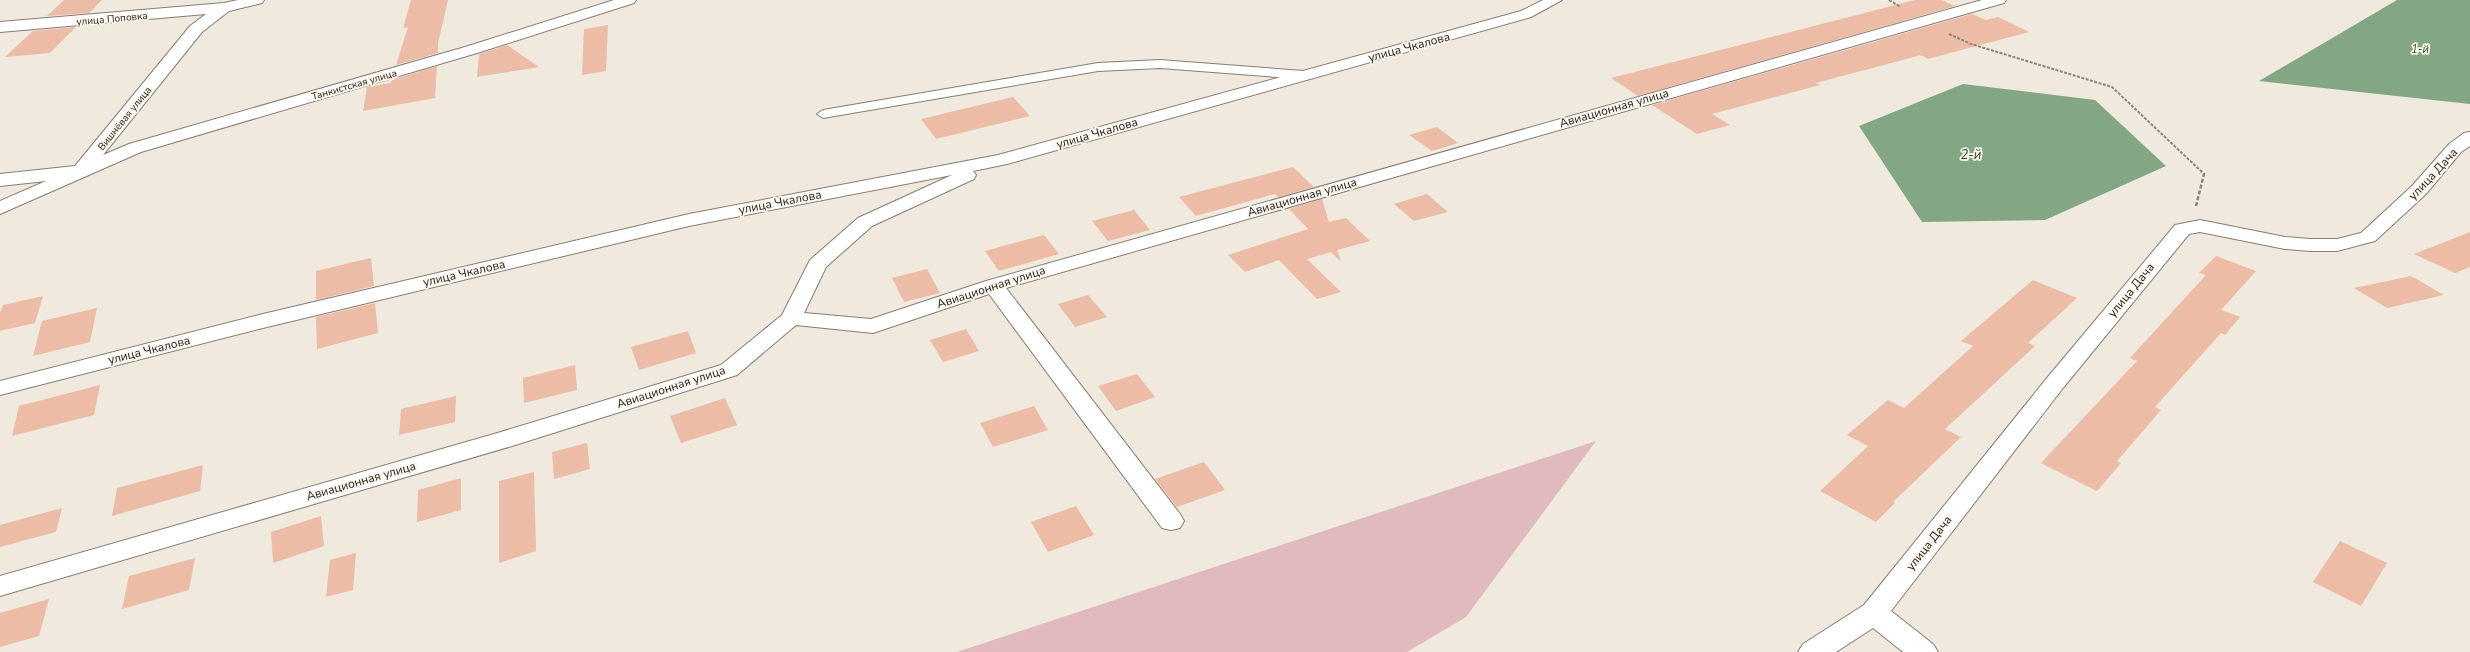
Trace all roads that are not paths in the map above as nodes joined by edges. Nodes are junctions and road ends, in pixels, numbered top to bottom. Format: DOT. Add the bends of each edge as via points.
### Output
graph roads {
  1 [pos="257,0"];
  2 [pos="629,0"];
  3 [pos="1555,0"];
  4 [pos="1999,0"];
  5 [pos="224,8"];
  6 [pos="0,27"];
  7 [pos="1304,76"];
  8 [pos="823,114"];
  9 [pos="2470,137"];
  10 [pos="1000,160"];
  11 [pos="81,171"];
  12 [pos="0,180"];
  13 [pos="0,208"];
  14 [pos="993,285"];
  15 [pos="791,318"];
  16 [pos="0,388"];
  17 [pos="1171,521"];
  18 [pos="0,586"];
  19 [pos="1874,613"];
  20 [pos="1814,652"];
  21 [pos="1923,652"];
  1 -- 5 [label="street"];
  2 -- 11 [label="street, Танкистская улица" via="470,50 135,148"];
  3 -- 7 [label="street, улица Чкалова" via="1526,14"];
  4 -- 14 [label="street, Авиационная улица"];
  5 -- 6 [label="street, улица Поповка"];
  5 -- 11 [label="street, Вишнёвая улица" via="196,29"];
  7 -- 8 [label="lane" via="1160,64 1098,67"];
  7 -- 10 [label="street, улица Чкалова"];
  9 -- 19 [label="street, улица Дача" via="2455,148 2419,190 2368,237 2337,245 2285,243 2192,226 2182,229 2060,377"];
  10 -- 15 [label="street" via="865,222 817,264"];
  10 -- 16 [label="street, улица Чкалова" via="689,220 264,321"];
  11 -- 12 [label="street"];
  11 -- 13 [label="street, Танкистская улица"];
  14 -- 15 [label="street, Авиационная улица" via="873,326"];
  14 -- 17 [label="street"];
  15 -- 18 [label="street, Авиационная улица" via="729,370 495,442"];
  19 -- 20 [label="street, улица Дача"];
  19 -- 21 [label="street"];
}
